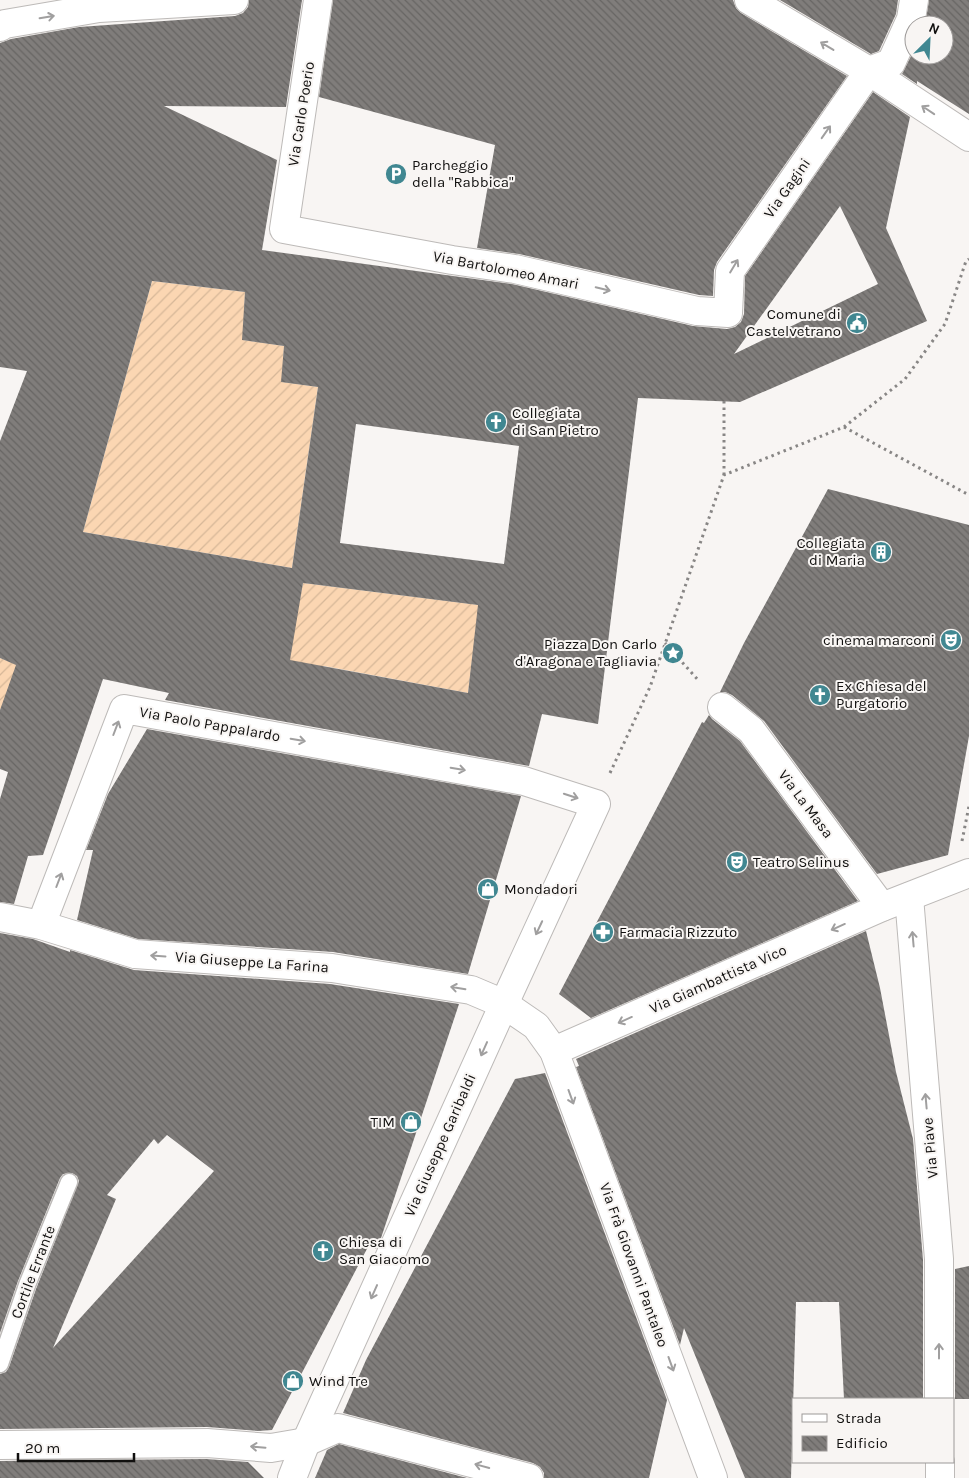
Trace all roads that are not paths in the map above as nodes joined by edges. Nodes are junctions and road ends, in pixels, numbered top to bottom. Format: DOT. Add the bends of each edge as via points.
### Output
graph roads {
  1 [pos="234,0"];
  2 [pos="318,0"];
  3 [pos="749,0"];
  4 [pos="914,0"];
  5 [pos="0,27"];
  6 [pos="869,71"];
  7 [pos="969,137"];
  8 [pos="284,229"];
  9 [pos="728,313"];
  10 [pos="722,707"];
  11 [pos="969,873"];
  12 [pos="909,897"];
  13 [pos="882,907"];
  14 [pos="0,916"];
  15 [pos="41,926"];
  16 [pos="504,1004"];
  17 [pos="554,1051"];
  18 [pos="69,1182"];
  19 [pos="0,1364"];
  20 [pos="940,1398"];
  21 [pos="306,1442"];
  22 [pos="0,1445"];
  23 [pos="940,1463"];
  24 [pos="292,1478"];
  25 [pos="529,1478"];
  26 [pos="713,1478"];
  27 [pos="940,1478"];
  5 -- 1 [label="street, one-way" via="99,8"];
  2 -- 8 [label="street, Via Carlo Poerio"];
  6 -- 3 [label="street, one-way"];
  4 -- 6 [label="street" via="911,19 891,63"];
  7 -- 6 [label="street, one-way"];
  9 -- 6 [label="street, Via Gagini, one-way" via="730,271"];
  8 -- 9 [label="street, Via Bartolomeo Amari, one-way" via="515,269 697,311"];
  10 -- 13 [label="street, Via La Masa" via="751,730"];
  11 -- 12 [label="street, Via Giambattista Vico"];
  12 -- 13 [label="street, Via Giambattista Vico"];
  20 -- 12 [label="street, Via Piave, one-way" via="939,1259"];
  13 -- 17 [label="street, Via Giambattista Vico, one-way"];
  14 -- 15 [label="street, Via Giuseppe La Farina"];
  16 -- 15 [label="street, Via Giuseppe La Farina, one-way" via="471,990 332,968 135,954"];
  15 -- 16 [label="street, Via Paolo Pappalardo, one-way" via="124,709 524,781 596,804"];
  16 -- 17 [label="street, Via Giuseppe La Farina" via="536,1026"];
  16 -- 21 [label="street, Via Giuseppe Garibaldi, one-way"];
  17 -- 26 [label="street, Via Frà Giovanni Pantaleo, one-way"];
  18 -- 19 [label="lane, Cortile Errante" via="27,1285"];
  21 -- 22 [label="street, one-way" via="271,1448 207,1443"];
  21 -- 24 [label="street, Via Giuseppe Garibaldi"];
  25 -- 21 [label="street, one-way" via="338,1428"];
  23 -- 27 [label="street"];
}
